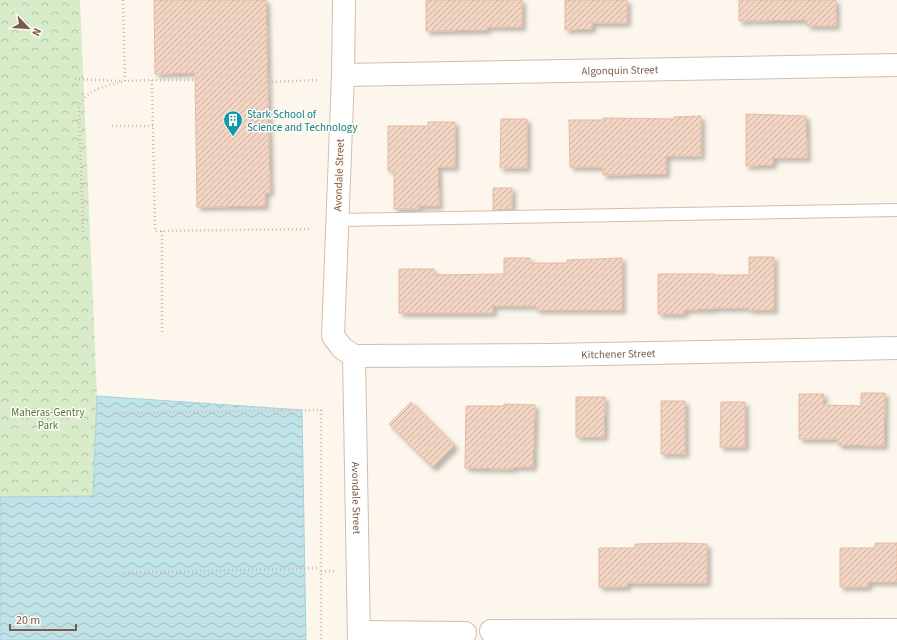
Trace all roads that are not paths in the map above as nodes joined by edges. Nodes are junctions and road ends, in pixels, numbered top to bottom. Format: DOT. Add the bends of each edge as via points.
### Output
graph roads {
  1 [pos="344,0"];
  2 [pos="897,66"];
  3 [pos="343,75"];
  4 [pos="897,210"];
  5 [pos="338,220"];
  6 [pos="897,348"];
  7 [pos="348,352"];
  8 [pos="897,630"];
  9 [pos="491,631"];
  10 [pos="465,633"];
  11 [pos="359,636"];
  1 -- 3 [label="street, Avondale Street"];
  2 -- 3 [label="street, Algonquin Street"];
  3 -- 5 [label="street, Avondale Street"];
  4 -- 5 [label="lane"];
  5 -- 7 [label="street, Avondale Street" via="333,336"];
  6 -- 7 [label="street, Kitchener Street" via="551,355"];
  7 -- 11 [label="street, Avondale Street"];
  8 -- 9 [label="street"];
  10 -- 11 [label="street"];
}
